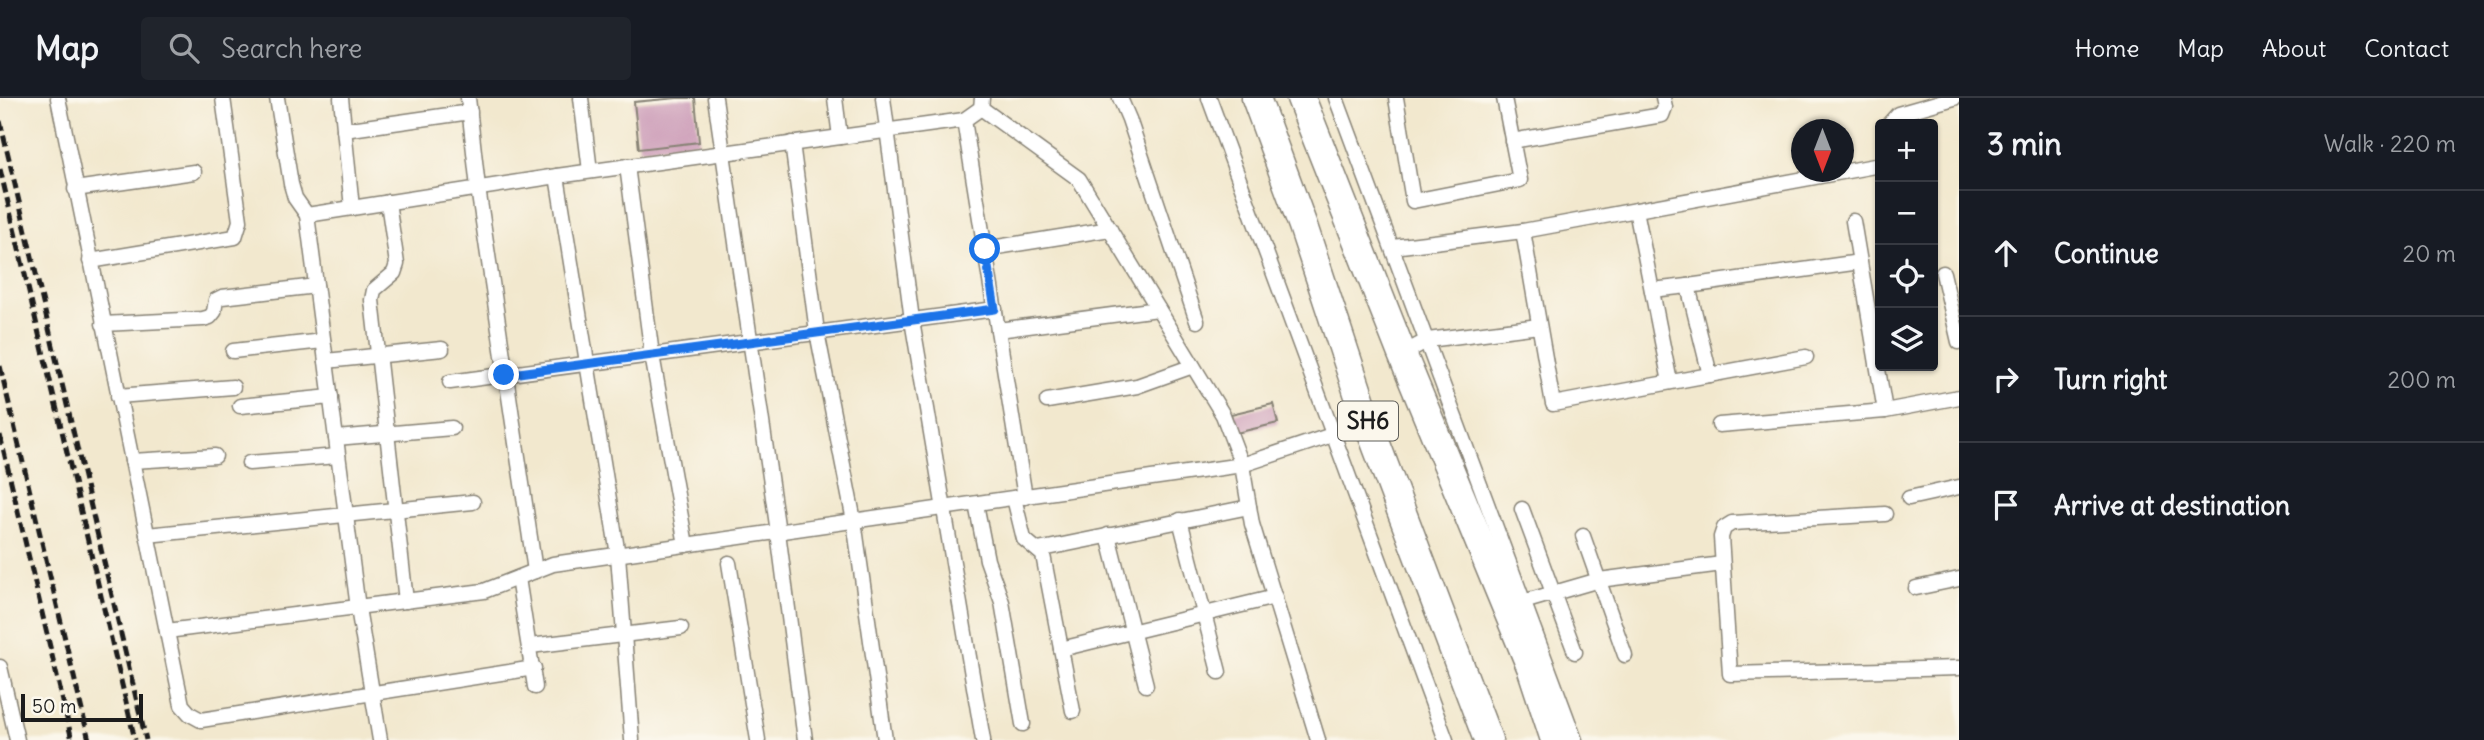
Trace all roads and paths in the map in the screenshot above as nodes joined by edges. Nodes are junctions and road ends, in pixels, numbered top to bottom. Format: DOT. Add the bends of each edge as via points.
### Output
graph roads {
  1 [pos="58,98"];
  2 [pos="223,98"];
  3 [pos="277,98"];
  4 [pos="341,98"];
  5 [pos="582,98"];
  6 [pos="715,98"];
  7 [pos="835,98"];
  8 [pos="883,98"];
  9 [pos="1120,98"];
  10 [pos="1209,98"];
  11 [pos="1256,98"];
  12 [pos="1301,98"];
  13 [pos="1336,98"];
  14 [pos="1396,98"];
  15 [pos="1504,98"];
  16 [pos="1663,98"];
  17 [pos="1955,98"];
  18 [pos="981,103"];
  19 [pos="469,105"];
  20 [pos="1959,107"];
  21 [pos="1894,119"];
  22 [pos="964,120"];
  23 [pos="344,130"];
  24 [pos="886,130"];
  25 [pos="839,137"];
  26 [pos="1512,141"];
  27 [pos="792,144"];
  28 [pos="722,153"];
  29 [pos="1875,165"];
  30 [pos="627,166"];
  31 [pos="194,172"];
  32 [pos="590,172"];
  33 [pos="557,176"];
  34 [pos="478,188"];
  35 [pos="75,189"];
  36 [pos="388,202"];
  37 [pos="352,208"];
  38 [pos="1636,210"];
  39 [pos="307,215"];
  40 [pos="1853,220"];
  41 [pos="1110,229"];
  42 [pos="1523,231"];
  43 [pos="1393,247"];
  44 [pos="985,249"];
  45 [pos="90,261"];
  46 [pos="1860,262"];
  47 [pos="1943,273"];
  48 [pos="1688,285"];
  49 [pos="316,286"];
  50 [pos="1652,290"];
  51 [pos="1955,305"];
  52 [pos="995,309"];
  53 [pos="1158,309"];
  54 [pos="912,320"];
  55 [pos="1197,321"];
  56 [pos="103,324"];
  57 [pos="1539,326"];
  58 [pos="998,330"];
  59 [pos="817,332"];
  60 [pos="1428,340"];
  61 [pos="323,341"];
  62 [pos="751,342"];
  63 [pos="1959,342"];
  64 [pos="442,349"];
  65 [pos="233,351"];
  66 [pos="1402,354"];
  67 [pos="652,355"];
  68 [pos="379,356"];
  69 [pos="1806,357"];
  70 [pos="326,361"];
  71 [pos="587,363"];
  72 [pos="1193,366"];
  73 [pos="504,375"];
  74 [pos="1710,375"];
  75 [pos="450,382"];
  76 [pos="1670,382"];
  77 [pos="233,387"];
  78 [pos="118,396"];
  79 [pos="331,397"];
  80 [pos="1959,397"];
  81 [pos="1047,401"];
  82 [pos="240,406"];
  83 [pos="1885,411"];
  84 [pos="1368,423"];
  85 [pos="1719,425"];
  86 [pos="452,428"];
  87 [pos="387,433"];
  88 [pos="1332,435"];
  89 [pos="336,438"];
  90 [pos="215,456"];
  91 [pos="338,456"];
  92 [pos="131,461"];
  93 [pos="249,463"];
  94 [pos="1242,465"];
  95 [pos="1959,487"];
  96 [pos="1020,498"];
  97 [pos="1909,498"];
  98 [pos="473,502"];
  99 [pos="976,504"];
  100 [pos="1249,507"];
  101 [pos="944,508"];
  102 [pos="1522,509"];
  103 [pos="396,510"];
  104 [pos="1885,514"];
  105 [pos="346,515"];
  106 [pos="1180,520"];
  107 [pos="854,521"];
  108 [pos="778,532"];
  109 [pos="147,535"];
  110 [pos="1108,535"];
  111 [pos="1583,536"];
  112 [pos="686,545"];
  113 [pos="1038,550"];
  114 [pos="618,555"];
  115 [pos="729,563"];
  116 [pos="1723,564"];
  117 [pos="535,571"];
  118 [pos="518,578"];
  119 [pos="1959,579"];
  120 [pos="1599,580"];
  121 [pos="1916,588"];
  122 [pos="1555,593"];
  123 [pos="1275,597"];
  124 [pos="406,601"];
  125 [pos="1523,602"];
  126 [pos="358,608"];
  127 [pos="1203,615"];
  128 [pos="681,628"];
  129 [pos="167,631"];
  130 [pos="1133,632"];
  131 [pos="624,635"];
  132 [pos="530,646"];
  133 [pos="1061,649"];
  134 [pos="1575,652"];
  135 [pos="1625,655"];
  136 [pos="0,667"];
  137 [pos="534,668"];
  138 [pos="1959,668"];
  139 [pos="1219,672"];
  140 [pos="1146,685"];
  141 [pos="536,687"];
  142 [pos="372,692"];
  143 [pos="1073,711"];
  144 [pos="1023,724"];
  145 [pos="17,740"];
  146 [pos="380,740"];
  147 [pos="632,740"];
  148 [pos="758,740"];
  149 [pos="806,740"];
  150 [pos="885,740"];
  151 [pos="983,740"];
  152 [pos="1318,740"];
  153 [pos="1446,740"];
  154 [pos="1488,740"];
  155 [pos="1555,740"];
  156 [pos="1575,740"];
  1 -- 35 [label="street"];
  2 -- 45 [label="street" via="240,221 235,237"];
  3 -- 39 [label="street" via="290,184"];
  4 -- 23 [label="street"];
  5 -- 32 [label="street"];
  6 -- 28 [label="street"];
  7 -- 25 [label="street"];
  8 -- 24 [label="street"];
  9 -- 55 [label="street"];
  10 -- 88 [label="street"];
  11 -- 84 [label="highway, SH6"];
  12 -- 66 [label="highway"];
  13 -- 43 [label="street"];
  14 -- 26 [label="street" via="1413,201 1520,180"];
  15 -- 26 [label="street"];
  16 -- 26 [label="street" via="1661,115"];
  17 -- 20 [label="street"];
  17 -- 21 [label="street"];
  18 -- 22 [label="street"];
  18 -- 41 [label="street" via="1079,179"];
  19 -- 23 [label="street"];
  19 -- 34 [label="street"];
  22 -- 24 [label="street"];
  22 -- 44 [label="street"];
  23 -- 37 [label="street"];
  24 -- 25 [label="street"];
  24 -- 54 [label="street"];
  25 -- 27 [label="street"];
  27 -- 28 [label="street"];
  27 -- 59 [label="street"];
  28 -- 30 [label="street"];
  28 -- 62 [label="street"];
  29 -- 38 [label="street"];
  30 -- 32 [label="street"];
  30 -- 67 [label="street"];
  31 -- 35 [label="street"];
  32 -- 33 [label="street"];
  33 -- 34 [label="street"];
  33 -- 71 [label="street"];
  34 -- 36 [label="street"];
  34 -- 73 [label="street"];
  35 -- 45 [label="street"];
  36 -- 37 [label="street"];
  36 -- 68 [label="street" via="397,264 394,273 374,290 372,300"];
  37 -- 39 [label="street"];
  38 -- 42 [label="street"];
  38 -- 50 [label="street"];
  39 -- 49 [label="street"];
  40 -- 46 [label="street"];
  41 -- 44 [label="street"];
  41 -- 53 [label="street"];
  42 -- 43 [label="street"];
  42 -- 57 [label="street"];
  43 -- 60 [label="street"];
  44 -- 52 [label="street"];
  45 -- 56 [label="street"];
  46 -- 48 [label="street"];
  46 -- 83 [label="street"];
  47 -- 51 [label="street"];
  48 -- 50 [label="street"];
  48 -- 74 [label="street"];
  49 -- 56 [label="street" via="222,297 216,300 210,317 203,319"];
  49 -- 61 [label="street"];
  50 -- 76 [label="street"];
  51 -- 63 [label="street"];
  52 -- 54 [label="street"];
  52 -- 58 [label="street"];
  53 -- 58 [label="street"];
  53 -- 72 [label="street"];
  54 -- 59 [label="street"];
  54 -- 101 [label="street"];
  56 -- 78 [label="street"];
  57 -- 60 [label="street"];
  57 -- 76 [label="street" via="1553,404"];
  58 -- 96 [label="street"];
  59 -- 62 [label="street"];
  59 -- 107 [label="street"];
  60 -- 66 [label="street"];
  60 -- 125 [label="street"];
  61 -- 65 [label="street"];
  61 -- 70 [label="street"];
  62 -- 67 [label="street"];
  62 -- 108 [label="street"];
  64 -- 68 [label="street"];
  66 -- 155 [label="highway" via="1531,667"];
  67 -- 71 [label="street"];
  67 -- 112 [label="street"];
  68 -- 70 [label="street"];
  68 -- 87 [label="street"];
  69 -- 74 [label="street"];
  70 -- 79 [label="street"];
  71 -- 73 [label="street"];
  71 -- 114 [label="street"];
  72 -- 81 [label="street" via="1137,386"];
  72 -- 94 [label="street" via="1223,415"];
  73 -- 75 [label="street"];
  73 -- 117 [label="street"];
  74 -- 76 [label="street"];
  77 -- 78 [label="street"];
  78 -- 92 [label="street"];
  79 -- 82 [label="street"];
  79 -- 89 [label="street"];
  80 -- 83 [label="street"];
  83 -- 85 [label="street"];
  84 -- 88 [label="street"];
  84 -- 154 [label="highway, SH6"];
  86 -- 87 [label="street"];
  87 -- 89 [label="street"];
  87 -- 103 [label="street"];
  88 -- 94 [label="street"];
  88 -- 153 [label="street"];
  89 -- 91 [label="street"];
  90 -- 92 [label="street"];
  91 -- 93 [label="street"];
  91 -- 105 [label="street"];
  92 -- 109 [label="street"];
  94 -- 96 [label="street"];
  94 -- 100 [label="street"];
  95 -- 97 [label="street"];
  96 -- 99 [label="street"];
  96 -- 113 [label="street" via="1024,539"];
  98 -- 103 [label="street"];
  99 -- 101 [label="street"];
  99 -- 144 [label="street" via="987,560 1002,603"];
  100 -- 106 [label="street"];
  100 -- 123 [label="street"];
  101 -- 107 [label="street"];
  101 -- 151 [label="street"];
  102 -- 122 [label="street"];
  103 -- 105 [label="street"];
  103 -- 124 [label="street"];
  104 -- 116 [label="street" via="1732,523 1724,527 1721,537"];
  105 -- 109 [label="street"];
  105 -- 126 [label="street"];
  106 -- 110 [label="street"];
  106 -- 127 [label="street"];
  107 -- 108 [label="street"];
  107 -- 150 [label="street"];
  108 -- 112 [label="street"];
  108 -- 149 [label="street"];
  109 -- 129 [label="street"];
  110 -- 113 [label="street"];
  110 -- 130 [label="street"];
  111 -- 120 [label="street"];
  112 -- 114 [label="street"];
  113 -- 133 [label="street" via="1044,555"];
  114 -- 117 [label="street"];
  114 -- 131 [label="street"];
  115 -- 148 [label="street"];
  116 -- 120 [label="street"];
  116 -- 138 [label="street" via="1730,674"];
  117 -- 118 [label="street"];
  118 -- 124 [label="street" via="484,591"];
  118 -- 132 [label="street"];
  119 -- 121 [label="street"];
  120 -- 122 [label="street"];
  120 -- 135 [label="street"];
  122 -- 125 [label="street"];
  122 -- 134 [label="street"];
  123 -- 127 [label="street"];
  123 -- 152 [label="street"];
  124 -- 126 [label="street"];
  125 -- 156 [label="street"];
  126 -- 129 [label="street"];
  126 -- 142 [label="street"];
  127 -- 130 [label="street"];
  127 -- 139 [label="street"];
  128 -- 131 [label="street"];
  129 -- 142 [label="street" via="182,705 201,720"];
  130 -- 133 [label="street"];
  130 -- 140 [label="street"];
  131 -- 132 [label="street"];
  131 -- 147 [label="street"];
  132 -- 137 [label="street"];
  133 -- 143 [label="street"];
  136 -- 145 [label="street"];
  137 -- 141 [label="street"];
  137 -- 142 [label="street"];
  142 -- 146 [label="street"];
}
